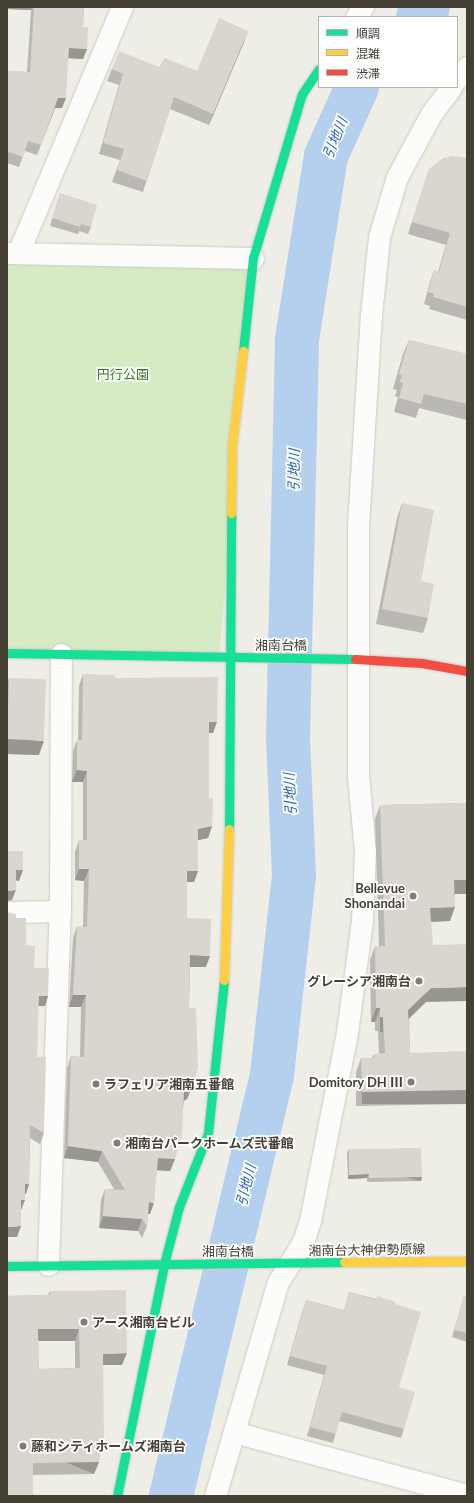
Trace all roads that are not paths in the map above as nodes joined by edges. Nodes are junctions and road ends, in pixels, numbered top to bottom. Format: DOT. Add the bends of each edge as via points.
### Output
graph roads {
  1 [pos="122,7"];
  2 [pos="363,7"];
  3 [pos="357,16"];
  4 [pos="467,67"];
  5 [pos="318,70"];
  6 [pos="458,78"];
  7 [pos="450,88"];
  8 [pos="13,253"];
  9 [pos="253,258"];
  10 [pos="7,653"];
  11 [pos="61,654"];
  12 [pos="232,658"];
  13 [pos="357,659"];
  14 [pos="467,671"];
  15 [pos="60,911"];
  16 [pos="7,912"];
  17 [pos="467,1261"];
  18 [pos="290,1263"];
  19 [pos="164,1264"];
  20 [pos="267,1264"];
  21 [pos="48,1265"];
  22 [pos="7,1266"];
  23 [pos="234,1432"];
  24 [pos="467,1495"];
  25 [pos="117,1496"];
  26 [pos="215,1496"];
  1 -- 8 [label="street"];
  2 -- 3 [label="street"];
  4 -- 6 [label="street"];
  5 -- 9 [label="street" via="302,94"];
  7 -- 13 [label="street" via="431,114 397,177 379,237 371,315 358,526"];
  8 -- 9 [label="street"];
  9 -- 12 [label="street" via="232,446"];
  10 -- 11 [label="street, 湘南台橋"];
  11 -- 12 [label="street, 湘南台橋"];
  11 -- 15 [label="street"];
  12 -- 13 [label="street, 湘南台橋"];
  12 -- 19 [label="street" via="227,956 208,1133 179,1207"];
  13 -- 14 [label="street, 湘南台橋" via="422,663"];
  13 -- 18 [label="street" via="358,775 365,852 362,921 332,1119 310,1221 303,1242"];
  15 -- 16 [label="street"];
  15 -- 21 [label="street"];
  17 -- 18 [label="street, 湘南台大神伊勢原線"];
  18 -- 20 [label="street, 湘南台大神伊勢原線"];
  18 -- 23 [label="street" via="278,1282"];
  19 -- 20 [label="street, 湘南台橋"];
  19 -- 21 [label="street"];
  19 -- 25 [label="street"];
  21 -- 22 [label="street"];
  23 -- 24 [label="street"];
  23 -- 26 [label="street"];
}
